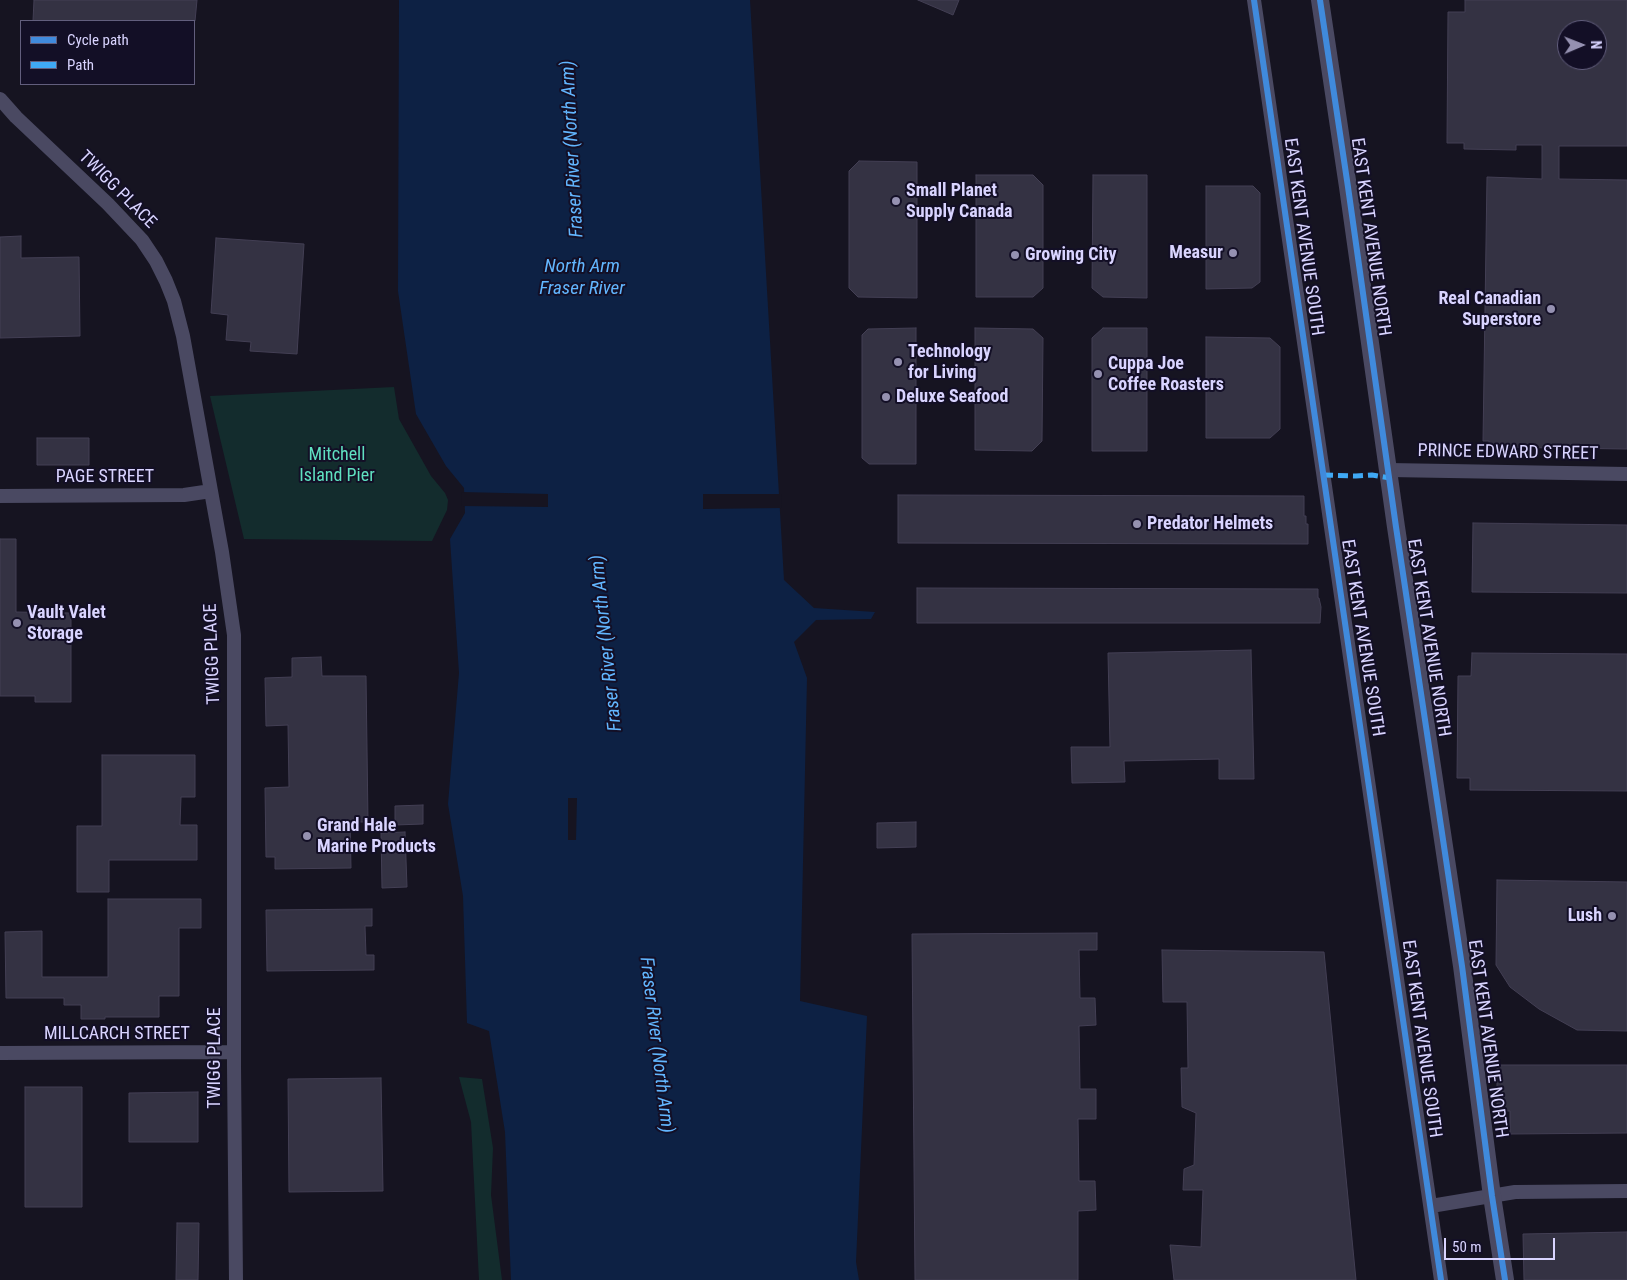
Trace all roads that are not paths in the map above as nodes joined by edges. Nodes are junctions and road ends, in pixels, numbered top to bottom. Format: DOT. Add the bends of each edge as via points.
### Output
graph roads {
  1 [pos="1254,0"];
  2 [pos="1320,0"];
  3 [pos="0,99"];
  4 [pos="1389,470"];
  5 [pos="1627,474"];
  6 [pos="211,491"];
  7 [pos="0,496"];
  8 [pos="234,1052"];
  9 [pos="0,1053"];
  10 [pos="1627,1192"];
  11 [pos="1492,1196"];
  12 [pos="1431,1206"];
  13 [pos="236,1280"];
  14 [pos="1442,1280"];
  15 [pos="1505,1280"];
  1 -- 12 [label="street, EAST KENT AVENUE SOUTH"];
  2 -- 4 [label="street, EAST KENT AVENUE NORTH"];
  3 -- 6 [label="street, TWIGG PLACE" via="127,223 156,261 174,301 183,336"];
  4 -- 5 [label="street, PRINCE EDWARD STREET"];
  4 -- 11 [label="street, EAST KENT AVENUE NORTH" via="1466,993"];
  6 -- 7 [label="street, PAGE STREET" via="184,495"];
  6 -- 8 [label="street, TWIGG PLACE" via="230,594 234,635"];
  8 -- 9 [label="street, MILLCARCH STREET"];
  8 -- 13 [label="street, TWIGG PLACE"];
  10 -- 11 [label="street" via="1515,1192"];
  11 -- 12 [label="street"];
  11 -- 15 [label="street, EAST KENT AVENUE NORTH"];
  12 -- 14 [label="street, EAST KENT AVENUE SOUTH"];
}
